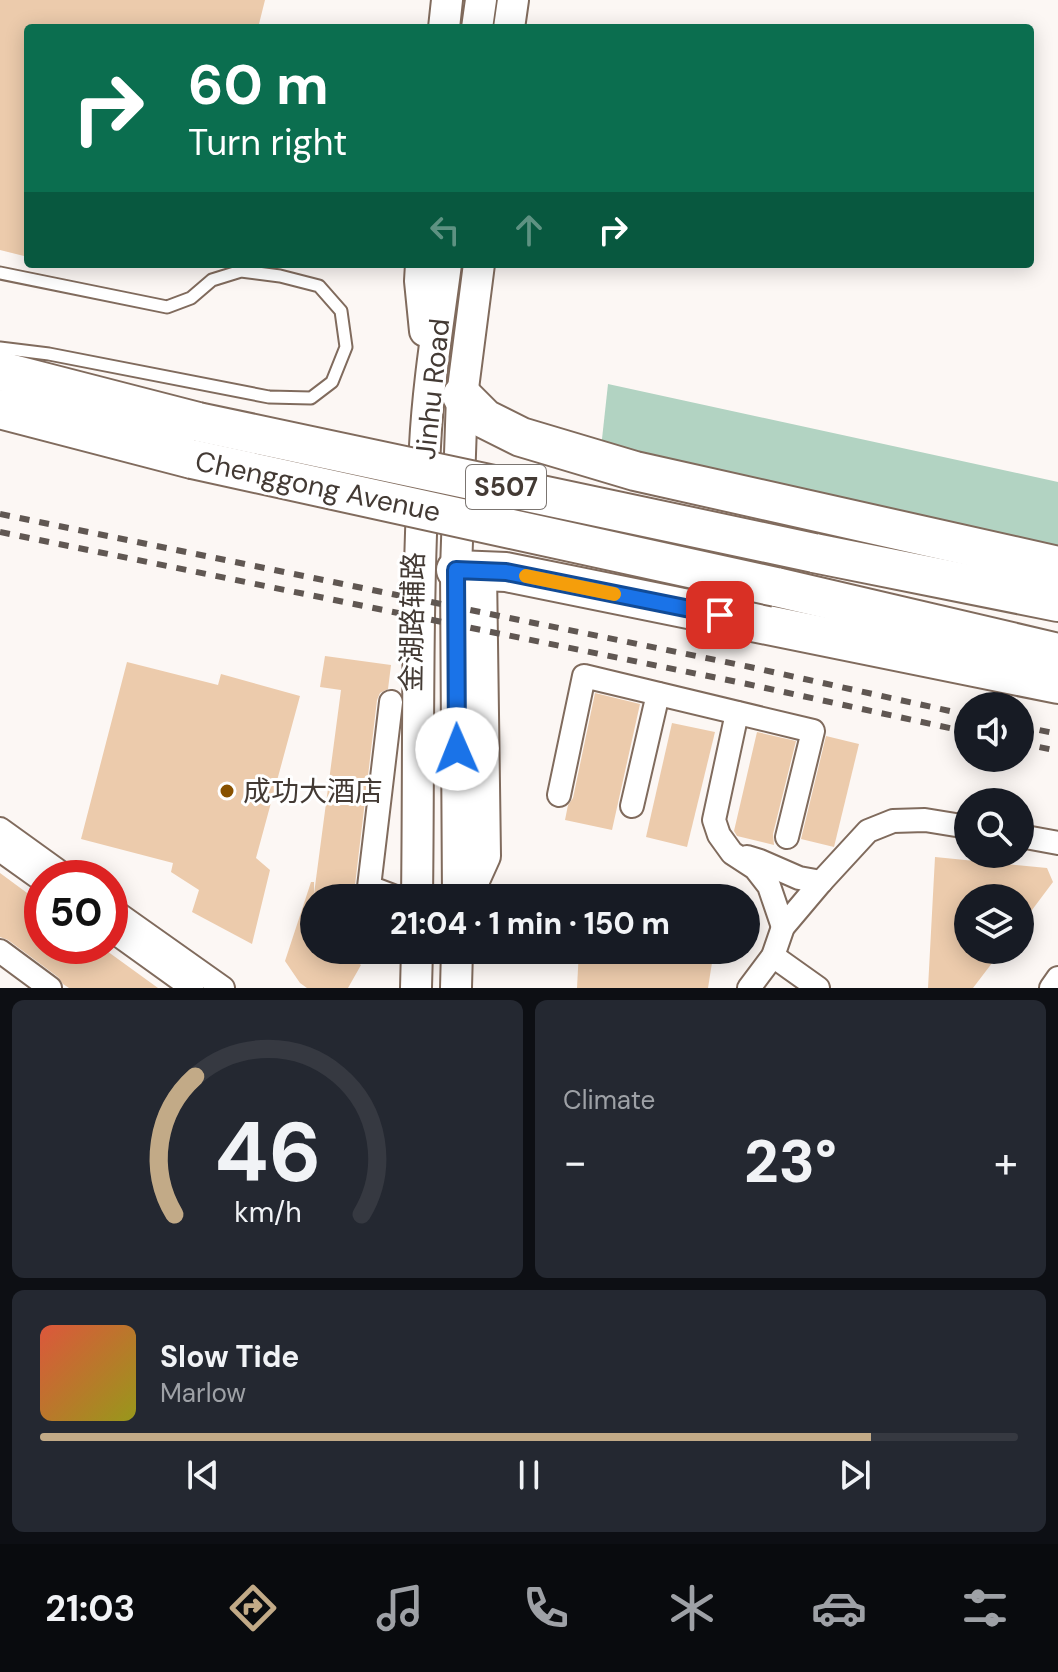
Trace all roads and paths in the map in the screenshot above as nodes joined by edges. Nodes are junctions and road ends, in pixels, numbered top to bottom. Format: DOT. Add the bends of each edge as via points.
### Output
graph roads {
  1 [pos="447,0"];
  2 [pos="481,0"];
  3 [pos="513,0"];
  4 [pos="531,0"];
  5 [pos="444,24"];
  6 [pos="478,24"];
  7 [pos="510,24"];
  8 [pos="528,24"];
  9 [pos="421,268"];
  10 [pos="446,268"];
  11 [pos="478,268"];
  12 [pos="495,268"];
  13 [pos="0,273"];
  14 [pos="0,348"];
  15 [pos="467,355"];
  16 [pos="0,371"];
  17 [pos="446,390"];
  18 [pos="0,409"];
  19 [pos="195,440"];
  20 [pos="1058,566"];
  21 [pos="468,571"];
  22 [pos="1058,602"];
  23 [pos="1058,653"];
  24 [pos="1058,684"];
  25 [pos="658,694"];
  26 [pos="391,702"];
  27 [pos="737,713"];
  28 [pos="559,795"];
  29 [pos="632,806"];
  30 [pos="954,825"];
  31 [pos="0,829"];
  32 [pos="787,837"];
  33 [pos="1034,839"];
  34 [pos="1058,843"];
  35 [pos="0,850"];
  36 [pos="732,853"];
  37 [pos="43,860"];
  38 [pos="24,867"];
  39 [pos="821,882"];
  40 [pos="369,884"];
  41 [pos="417,884"];
  42 [pos="458,884"];
  43 [pos="472,884"];
  44 [pos="128,921"];
  45 [pos="783,927"];
  46 [pos="128,942"];
  47 [pos="0,951"];
  48 [pos="773,956"];
  49 [pos="457,964"];
  50 [pos="1058,978"];
  51 [pos="50,988"];
  52 [pos="192,988"];
  53 [pos="223,988"];
  54 [pos="456,988"];
  55 [pos="749,988"];
  56 [pos="818,988"];
  57 [pos="1051,988"];
  1 -- 5 [label="main road"];
  2 -- 6 [label="main road"];
  3 -- 7 [label="main road"];
  4 -- 8 [label="main road"];
  9 -- 17 [label="main road"];
  10 -- 17 [label="main road, Jinhu Road"];
  11 -- 15 [label="main road, Jinhu Road"];
  12 -- 15 [label="main road"];
  13 -- 14 [label="lane" via="167,307 191,298 212,280 241,271 280,276 319,286 341,311 346,347 332,382 311,398 269,397"];
  15 -- 17 [label="main road, Jinhu Road"];
  16 -- 19 [label="highway, Chenggong Avenue / S507"];
  17 -- 20 [label="highway" via="521,437 635,471"];
  17 -- 21 [label="main road, Jinhu Road"];
  17 -- 41 [label="main road, Jinhu Road" via="425,446"];
  18 -- 19 [label="highway, Chenggong Avenue / S507"];
  19 -- 22 [label="highway, Chenggong Avenue / S507, bridge"];
  19 -- 23 [label="highway, Chenggong Avenue / S507, bridge"];
  21 -- 24 [label="highway" via="506,572"];
  21 -- 42 [label="main road, Jinhu Road"];
  21 -- 43 [label="main road" via="485,856"];
  25 -- 27 [label="street"];
  25 -- 28 [label="street" via="584,676"];
  25 -- 29 [label="street"];
  26 -- 40 [label="street"];
  27 -- 32 [label="street" via="813,731"];
  27 -- 36 [label="street" via="714,820"];
  30 -- 39 [label="street" via="893,821 868,831"];
  31 -- 37 [label="street"];
  33 -- 34 [label="street"];
  35 -- 38 [label="street"];
  36 -- 39 [label="street"];
  36 -- 45 [label="street" via="755,868 769,886"];
  39 -- 45 [label="street"];
  44 -- 53 [label="street"];
  45 -- 48 [label="street"];
  46 -- 52 [label="street"];
  47 -- 51 [label="street"];
  48 -- 55 [label="street"];
  48 -- 56 [label="street"];
  49 -- 54 [label="main road"];
  50 -- 57 [label="street"];
}
